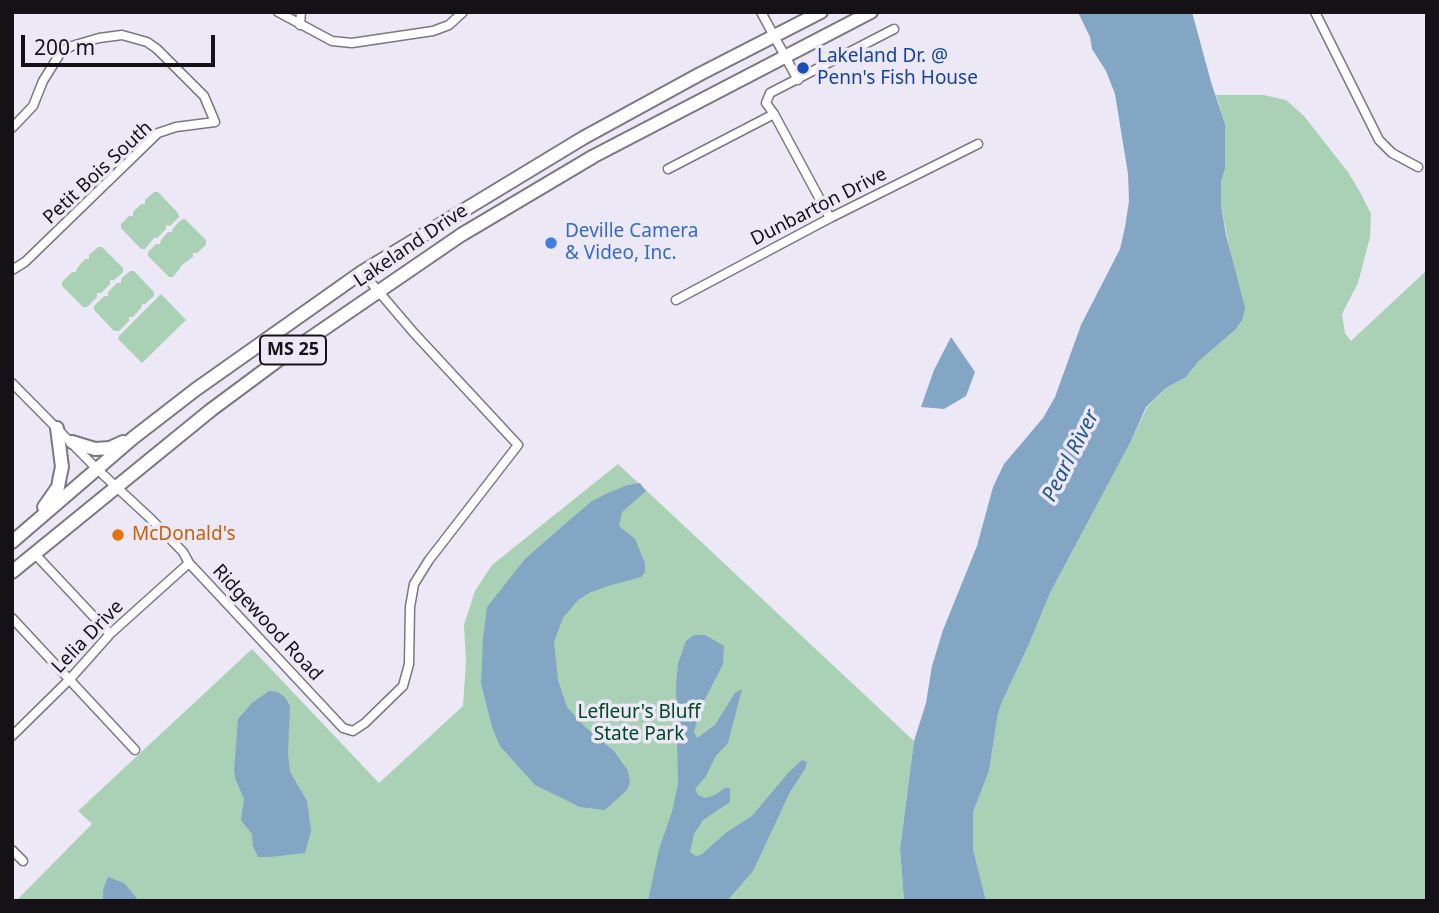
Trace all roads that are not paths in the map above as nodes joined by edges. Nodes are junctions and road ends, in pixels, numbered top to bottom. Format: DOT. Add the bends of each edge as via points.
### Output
graph roads {
  1 [pos="278,12"];
  2 [pos="301,12"];
  3 [pos="463,12"];
  4 [pos="761,12"];
  5 [pos="821,12"];
  6 [pos="871,12"];
  7 [pos="1315,12"];
  8 [pos="300,25"];
  9 [pos="894,29"];
  10 [pos="774,37"];
  11 [pos="786,55"];
  12 [pos="798,80"];
  13 [pos="774,114"];
  14 [pos="12,128"];
  15 [pos="978,144"];
  16 [pos="1418,167"];
  17 [pos="668,169"];
  18 [pos="831,218"];
  19 [pos="12,270"];
  20 [pos="362,272"];
  21 [pos="379,290"];
  22 [pos="676,300"];
  23 [pos="12,383"];
  24 [pos="57,428"];
  25 [pos="133,438"];
  26 [pos="72,442"];
  27 [pos="97,469"];
  28 [pos="115,486"];
  29 [pos="17,538"];
  30 [pos="34,553"];
  31 [pos="189,563"];
  32 [pos="12,572"];
  33 [pos="12,618"];
  34 [pos="110,634"];
  35 [pos="70,679"];
  36 [pos="12,736"];
  37 [pos="135,750"];
  38 [pos="12,850"];
  39 [pos="23,861"];
  1 -- 8 [label="street"];
  2 -- 8 [label="street"];
  3 -- 8 [label="street" via="433,31 352,43 332,41"];
  4 -- 10 [label="street"];
  5 -- 10 [label="highway, Lakeland Drive / MS 25"];
  6 -- 11 [label="highway, Lakeland Drive / MS 25"];
  7 -- 16 [label="street" via="1379,139 1392,153"];
  9 -- 12 [label="street"];
  10 -- 11 [label="street"];
  10 -- 20 [label="highway, Lakeland Drive / MS 25" via="583,138"];
  11 -- 12 [label="street"];
  11 -- 21 [label="highway, Lakeland Drive / MS 25" via="594,156"];
  12 -- 13 [label="street" via="770,93 766,103"];
  13 -- 17 [label="street"];
  13 -- 18 [label="street"];
  14 -- 19 [label="street, Petit Bois South" via="33,106 61,52 122,35 157,49 204,96 215,122 158,133"];
  15 -- 18 [label="street, Dunbarton Drive"];
  18 -- 22 [label="street, Dunbarton Drive"];
  20 -- 21 [label="street"];
  20 -- 25 [label="highway, Lakeland Drive / MS 25" via="247,351"];
  21 -- 28 [label="highway, Lakeland Drive / MS 25" via="233,393"];
  21 -- 31 [label="street, Ridgewood Road" via="519,445 414,584 410,664 403,686 365,723 353,731 343,728"];
  23 -- 24 [label="street, Ridgewood Road"];
  24 -- 26 [label="street, Ridgewood Road"];
  24 -- 29 [label="highway" via="62,467 58,487"];
  25 -- 26 [label="highway" via="103,449"];
  25 -- 27 [label="highway, Lakeland Drive / MS 25"];
  26 -- 27 [label="street, Ridgewood Road"];
  27 -- 28 [label="street, Ridgewood Road"];
  27 -- 29 [label="highway, Lakeland Drive / MS 25"];
  28 -- 30 [label="highway, Lakeland Drive / MS 25"];
  28 -- 31 [label="street, Ridgewood Road"];
  30 -- 32 [label="highway, Lakeland Drive / MS 25"];
  30 -- 34 [label="street"];
  31 -- 34 [label="street, Lelia Drive"];
  33 -- 35 [label="street"];
  34 -- 35 [label="street, Lelia Drive"];
  35 -- 36 [label="street, Lelia Drive"];
  35 -- 37 [label="street"];
  38 -- 39 [label="street"];
}
